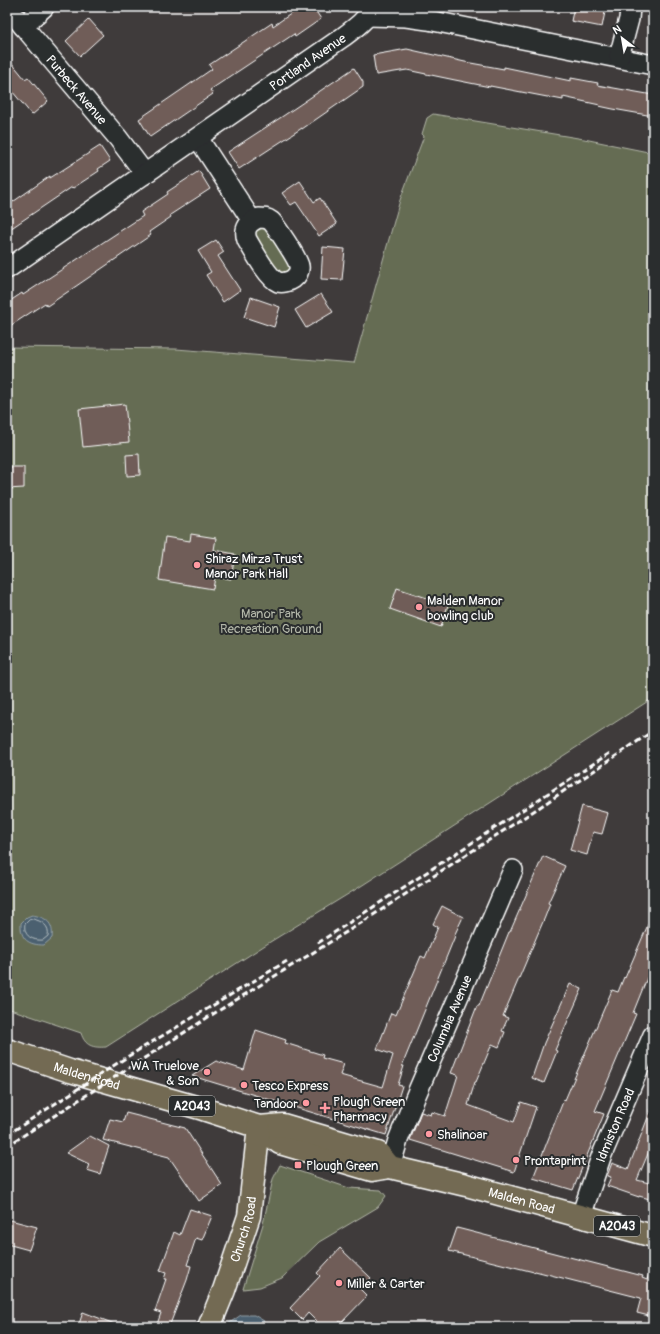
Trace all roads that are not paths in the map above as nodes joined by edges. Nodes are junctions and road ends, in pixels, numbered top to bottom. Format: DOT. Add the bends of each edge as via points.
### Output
graph roads {
  1 [pos="7,7"];
  2 [pos="44,7"];
  3 [pos="630,7"];
  4 [pos="371,11"];
  5 [pos="23,26"];
  6 [pos="619,57"];
  7 [pos="653,65"];
  8 [pos="198,138"];
  9 [pos="145,174"];
  10 [pos="252,221"];
  11 [pos="7,270"];
  12 [pos="513,870"];
  13 [pos="653,1036"];
  14 [pos="7,1050"];
  15 [pos="259,1127"];
  16 [pos="390,1167"];
  17 [pos="581,1216"];
  18 [pos="653,1236"];
  19 [pos="209,1327"];
  1 -- 5 [label="street, Purbeck Avenue"];
  2 -- 5 [label="street"];
  3 -- 6 [label="street"];
  4 -- 6 [label="street, Portland Avenue"];
  4 -- 8 [label="street, Portland Avenue" via="358,26"];
  5 -- 9 [label="street, Purbeck Avenue" via="118,138"];
  6 -- 7 [label="street, Portland Avenue"];
  8 -- 9 [label="street, Portland Avenue"];
  8 -- 10 [label="street"];
  9 -- 11 [label="street, Portland Avenue"];
  12 -- 16 [label="street, Columbia Avenue" via="417,1093"];
  13 -- 17 [label="street, Idmiston Road" via="601,1157"];
  14 -- 15 [label="main road, Malden Road / A2043"];
  15 -- 16 [label="main road, Malden Road / A2043" via="280,1143 372,1170"];
  15 -- 19 [label="main road, Church Road" via="249,1216"];
  16 -- 17 [label="main road, Malden Road / A2043"];
  17 -- 18 [label="main road, Malden Road / A2043"];
}
